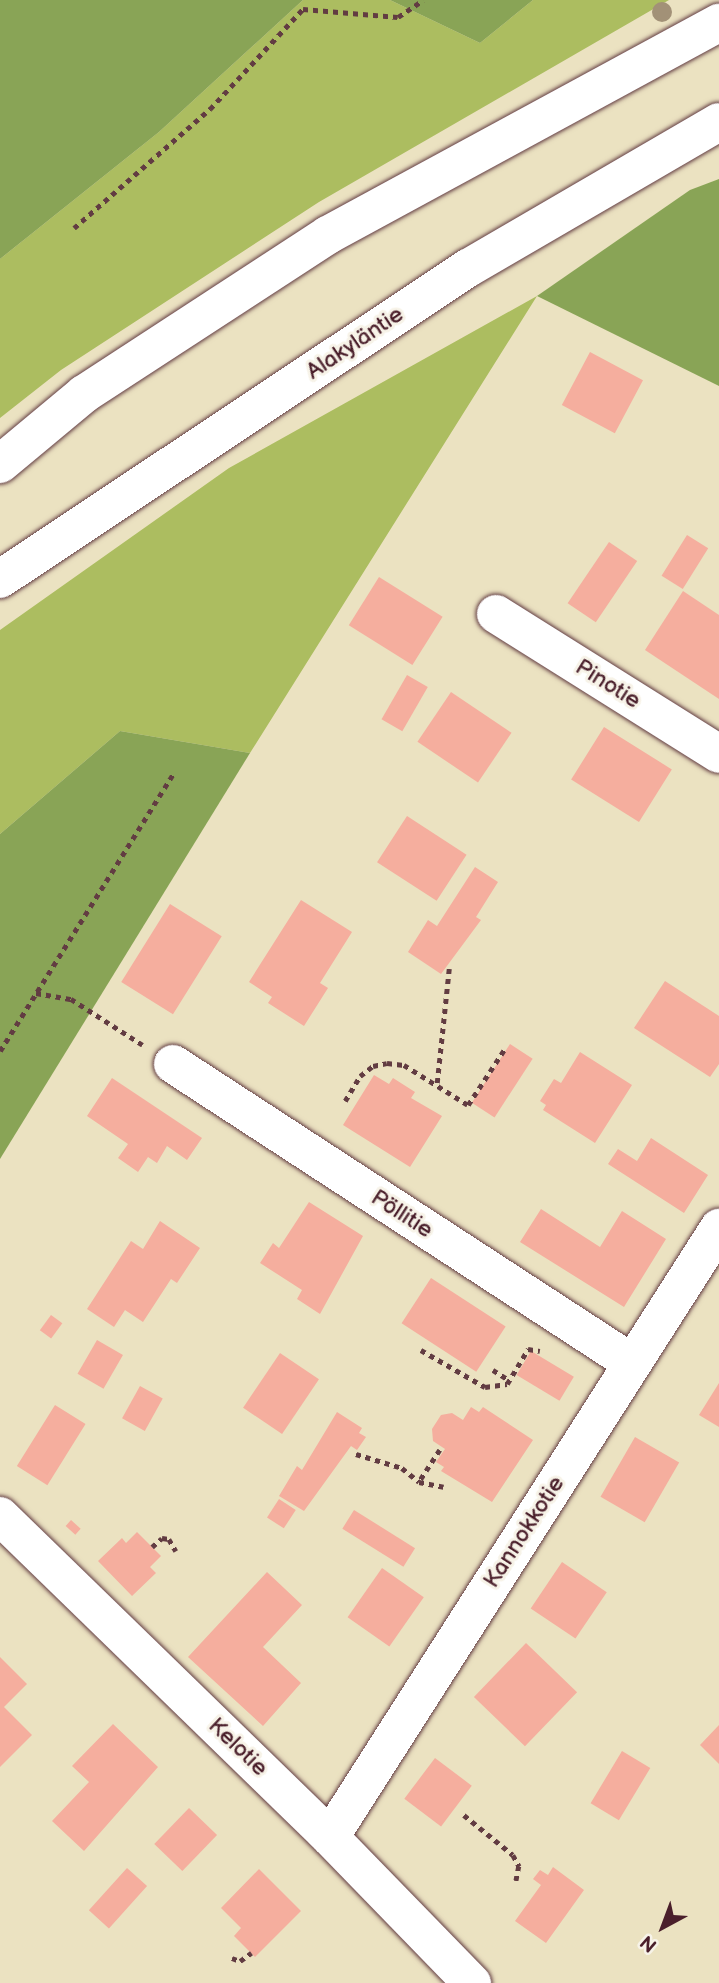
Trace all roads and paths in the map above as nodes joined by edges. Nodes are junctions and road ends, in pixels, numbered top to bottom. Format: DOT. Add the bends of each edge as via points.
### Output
graph roads {
  1 [pos="423,0"];
  2 [pos="719,23"];
  3 [pos="719,122"];
  4 [pos="74,228"];
  5 [pos="0,464"];
  6 [pos="0,579"];
  7 [pos="496,614"];
  8 [pos="719,754"];
  9 [pos="174,773"];
  10 [pos="449,969"];
  11 [pos="36,993"];
  12 [pos="504,1050"];
  13 [pos="0,1051"];
  14 [pos="173,1064"];
  15 [pos="437,1083"];
  16 [pos="345,1101"];
  17 [pos="719,1228"];
  18 [pos="421,1350"];
  19 [pos="548,1352"];
  20 [pos="632,1363"];
  21 [pos="492,1370"];
  22 [pos="509,1380"];
  23 [pos="440,1450"];
  24 [pos="356,1454"];
  25 [pos="419,1482"];
  26 [pos="444,1487"];
  27 [pos="0,1516"];
  28 [pos="152,1547"];
  29 [pos="176,1551"];
  30 [pos="464,1815"];
  31 [pos="330,1837"];
  32 [pos="516,1881"];
  33 [pos="251,1953"];
  34 [pos="232,1958"];
  35 [pos="472,1983"];
  1 -- 4 [label="path" via="398,17 303,9 210,109"];
  2 -- 5 [label="street" via="328,235 84,394"];
  3 -- 6 [label="street, Alakyläntie" via="468,268"];
  7 -- 8 [label="street, Pinotie"];
  9 -- 11 [label="path"];
  10 -- 15 [label="path"];
  11 -- 13 [label="path"];
  11 -- 14 [label="path" via="71,999"];
  12 -- 15 [label="path" via="468,1105"];
  14 -- 20 [label="street, Pöllitie"];
  15 -- 16 [label="path" via="404,1065 373,1066 360,1076"];
  17 -- 20 [label="street, Kannokkotie"];
  18 -- 22 [label="path" via="485,1388"];
  19 -- 22 [label="path" via="528,1349"];
  20 -- 31 [label="street, Kannokkotie"];
  21 -- 22 [label="path"];
  23 -- 25 [label="path"];
  24 -- 25 [label="path" via="402,1468"];
  25 -- 26 [label="path"];
  27 -- 31 [label="street, Kelotie"];
  28 -- 29 [label="path" via="162,1538 169,1539"];
  30 -- 32 [label="path" via="513,1855 519,1866"];
  31 -- 35 [label="street, Kelotie"];
  33 -- 34 [label="path" via="240,1961"];
}
